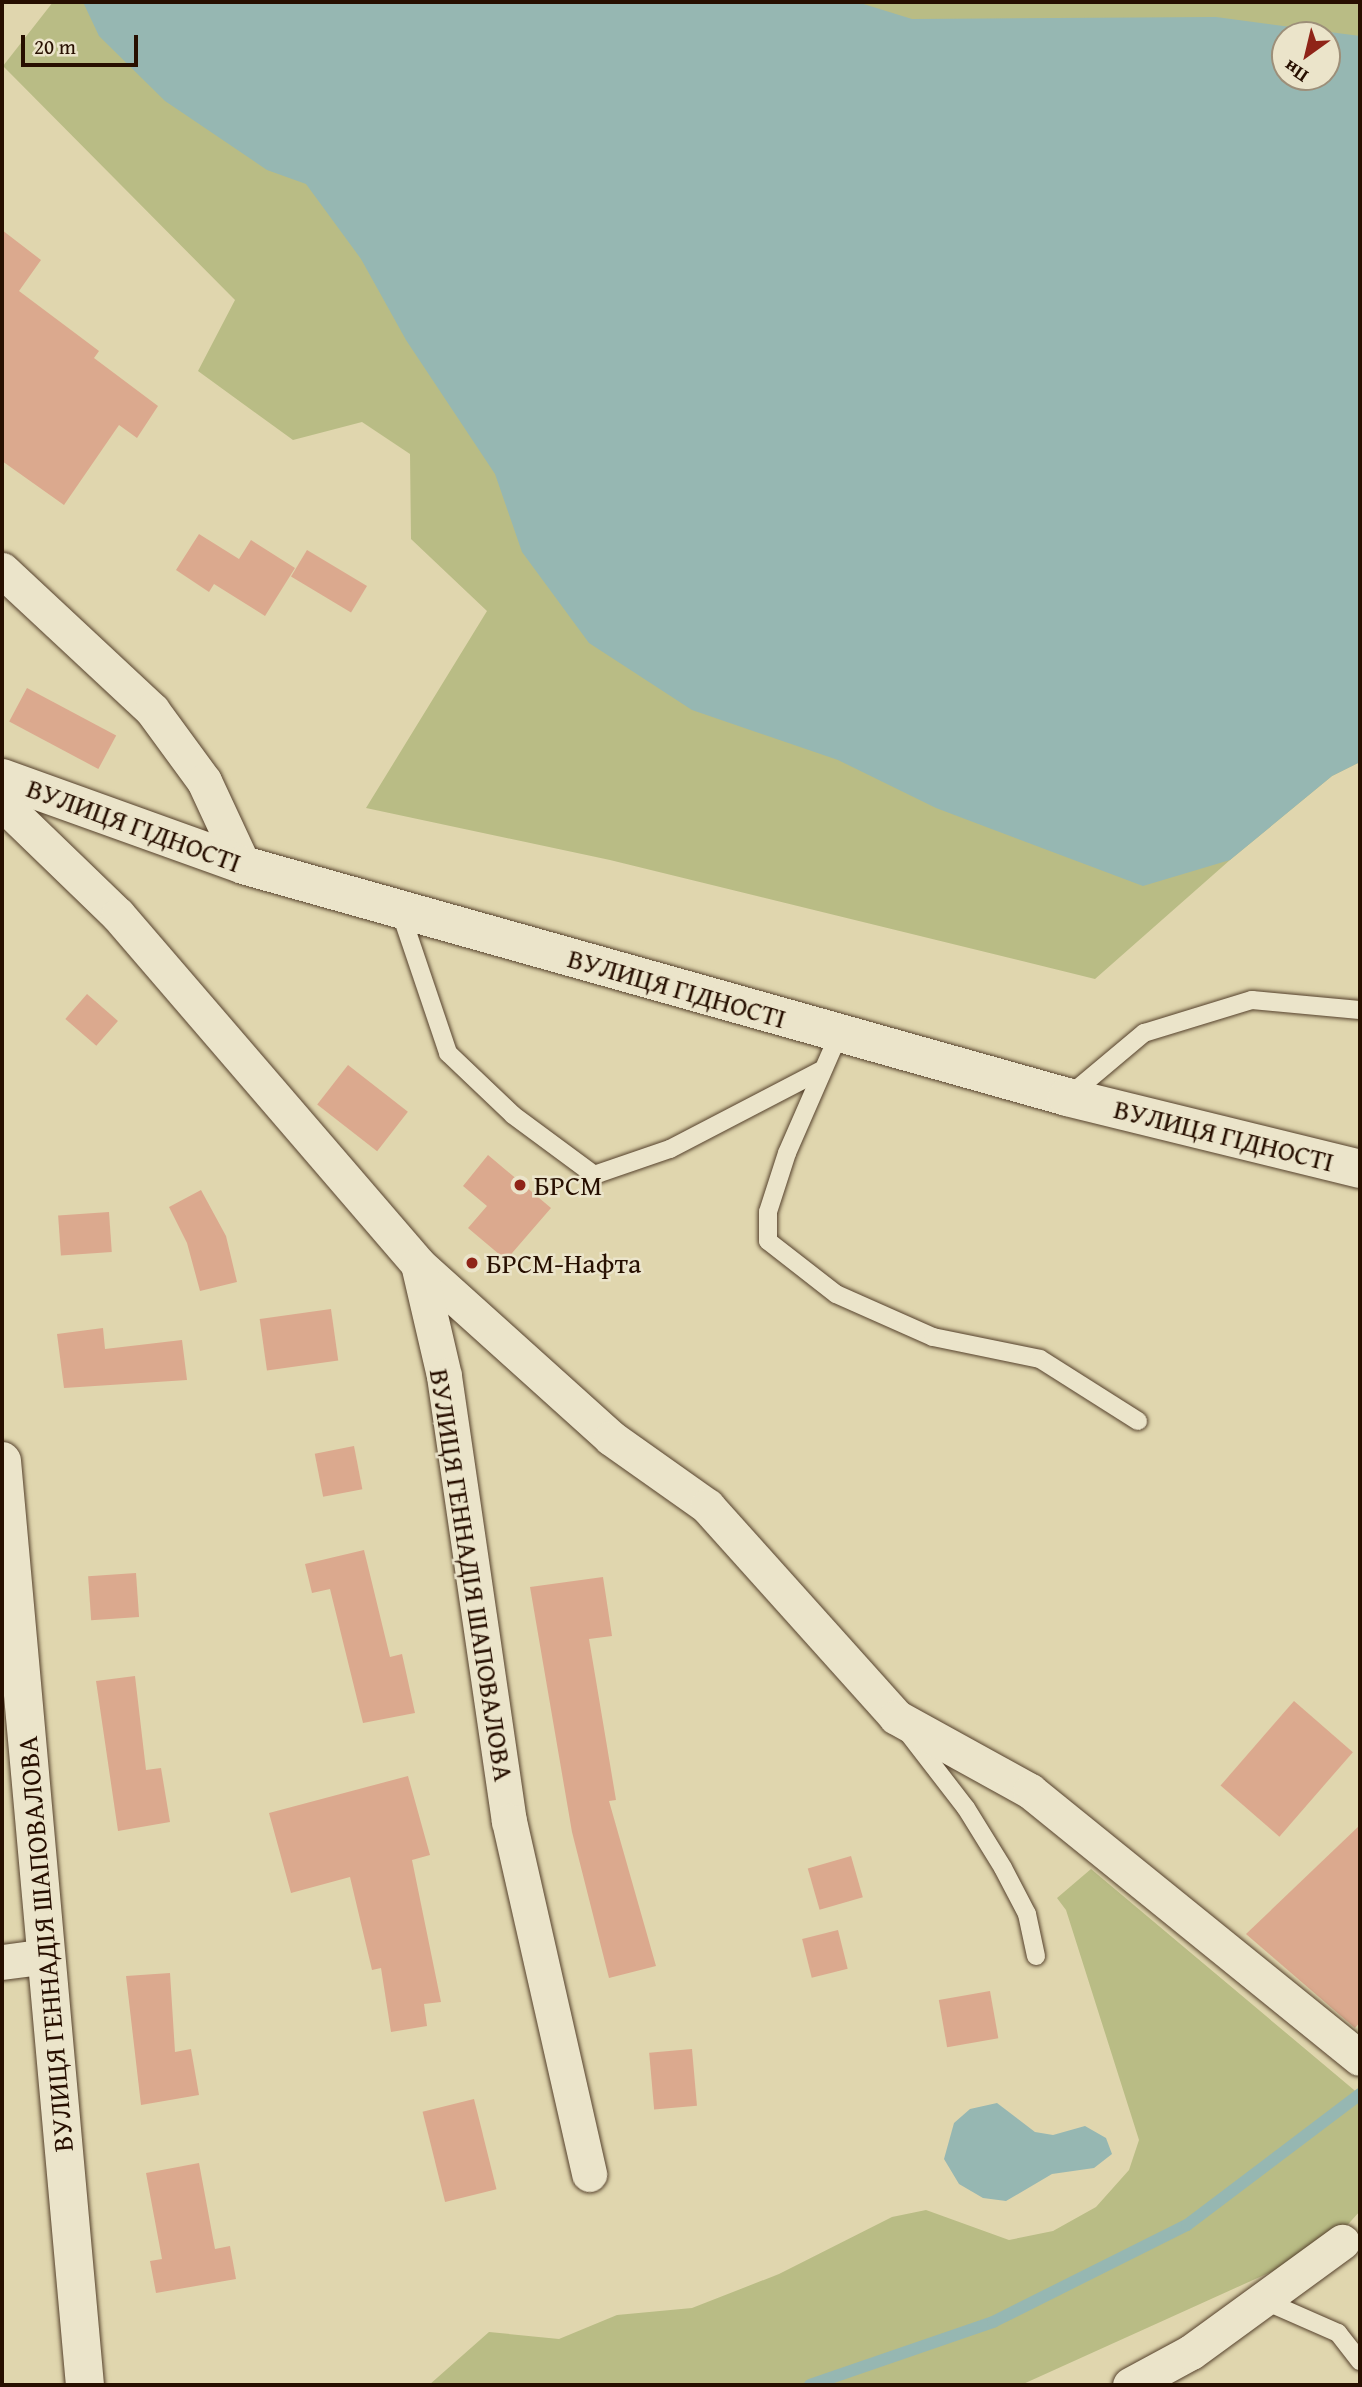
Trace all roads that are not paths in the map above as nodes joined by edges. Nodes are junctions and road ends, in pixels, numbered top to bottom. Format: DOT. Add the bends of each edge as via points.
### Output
graph roads {
  1 [pos="2,570"];
  2 [pos="2,778"];
  3 [pos="2,803"];
  4 [pos="243,865"];
  5 [pos="399,908"];
  6 [pos="1360,1010"];
  7 [pos="839,1034"];
  8 [pos="820,1071"];
  9 [pos="1067,1097"];
  10 [pos="1360,1169"];
  11 [pos="418,1264"];
  12 [pos="1138,1421"];
  13 [pos="2,1461"];
  14 [pos="896,1717"];
  15 [pos="47,1956"];
  16 [pos="1036,1956"];
  17 [pos="2,1962"];
  18 [pos="1354,2052"];
  19 [pos="589,2174"];
  20 [pos="1342,2242"];
  21 [pos="1263,2300"];
  22 [pos="1360,2361"];
  23 [pos="85,2385"];
  24 [pos="1130,2385"];
  1 -- 4 [label="street" via="152,710 204,780"];
  2 -- 4 [label="main road, ВУЛИЦЯ ГІДНОСТІ"];
  3 -- 11 [label="street" via="118,915"];
  4 -- 5 [label="main road, ВУЛИЦЯ ГІДНОСТІ"];
  5 -- 7 [label="main road, ВУЛИЦЯ ГІДНОСТІ"];
  5 -- 8 [label="lane" via="448,1053 513,1115 594,1175 670,1149"];
  6 -- 9 [label="lane" via="1252,1000 1144,1033"];
  7 -- 8 [label="lane"];
  7 -- 9 [label="main road, ВУЛИЦЯ ГІДНОСТІ"];
  8 -- 12 [label="lane" via="768,1212 768,1241 836,1294 933,1337 1040,1359"];
  9 -- 10 [label="main road, ВУЛИЦЯ ГІДНОСТІ"];
  11 -- 14 [label="street" via="611,1438 707,1506"];
  11 -- 19 [label="street, ВУЛИЦЯ ГЕННАДІЯ ШАПОВАЛОВА" via="444,1376 509,1821"];
  13 -- 15 [label="main road, ВУЛИЦЯ ГЕННАДІЯ ШАПОВАЛОВА"];
  14 -- 16 [label="lane" via="966,1808 1003,1868 1027,1914"];
  14 -- 18 [label="street" via="1031,1791"];
  15 -- 17 [label="street"];
  15 -- 23 [label="main road, ВУЛИЦЯ ГЕННАДІЯ ШАПОВАЛОВА"];
  20 -- 21 [label="street"];
  21 -- 22 [label="lane" via="1338,2333"];
  21 -- 24 [label="street" via="1191,2352"];
}
